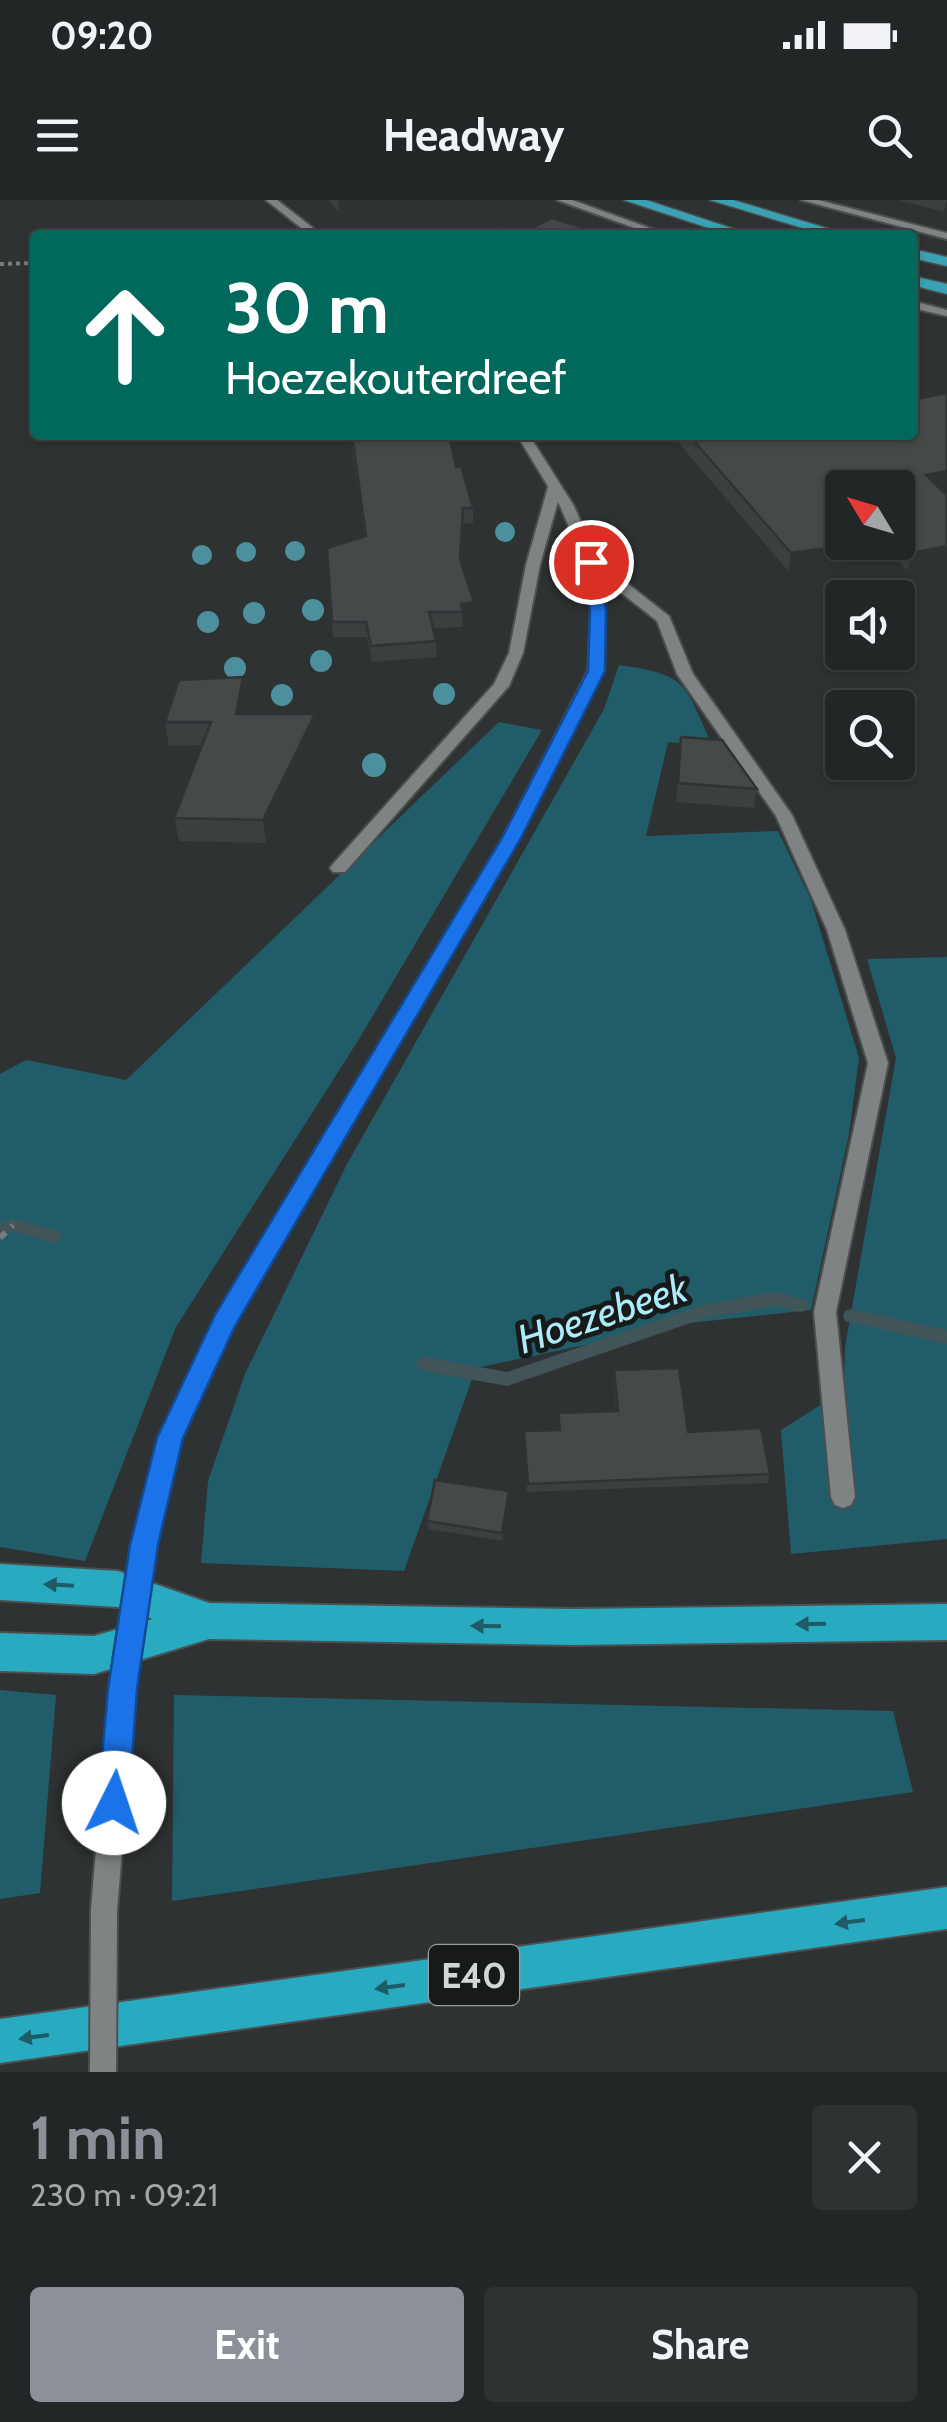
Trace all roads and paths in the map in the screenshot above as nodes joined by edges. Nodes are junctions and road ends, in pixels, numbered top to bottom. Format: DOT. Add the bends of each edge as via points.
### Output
graph roads {
  1 [pos="270,200"];
  2 [pos="562,200"];
  3 [pos="631,200"];
  4 [pos="717,200"];
  5 [pos="806,200"];
  6 [pos="310,230"];
  7 [pos="649,230"];
  8 [pos="729,230"];
  9 [pos="824,230"];
  10 [pos="947,236"];
  11 [pos="918,255"];
  12 [pos="947,262"];
  13 [pos="0,264"];
  14 [pos="30,264"];
  15 [pos="918,282"];
  16 [pos="947,289"];
  17 [pos="918,306"];
  18 [pos="947,313"];
  19 [pos="526,440"];
  20 [pos="555,488"];
  21 [pos="591,562"];
  22 [pos="339,868"];
  23 [pos="12,1225"];
  24 [pos="0,1238"];
  25 [pos="843,1498"];
  26 [pos="0,1582"];
  27 [pos="209,1621"];
  28 [pos="947,1622"];
  29 [pos="0,1652"];
  30 [pos="947,1908"];
  31 [pos="0,2042"];
  32 [pos="103,2072"];
  1 -- 6 [label="street"];
  2 -- 7 [label="street"];
  3 -- 8 [label="highway"];
  4 -- 9 [label="highway"];
  5 -- 10 [label="street"];
  11 -- 12 [label="highway"];
  13 -- 14 [label="path"];
  15 -- 16 [label="highway"];
  17 -- 18 [label="street"];
  19 -- 20 [label="street"];
  20 -- 21 [label="street"];
  20 -- 22 [label="street" via="516,653 501,686"];
  21 -- 25 [label="street" via="664,619 685,674 784,815 836,930 878,1063 825,1312"];
  21 -- 32 [label="street, bridge" via="596,671 511,838 225,1321 170,1438 144,1545 122,1689 104,1910"];
  23 -- 24 [label="path"];
  27 -- 26 [label="highway, one-way" via="118,1589"];
  28 -- 27 [label="highway, one-way" via="574,1628"];
  27 -- 29 [label="highway" via="94,1655"];
  30 -- 31 [label="highway, E40, one-way"];
}
